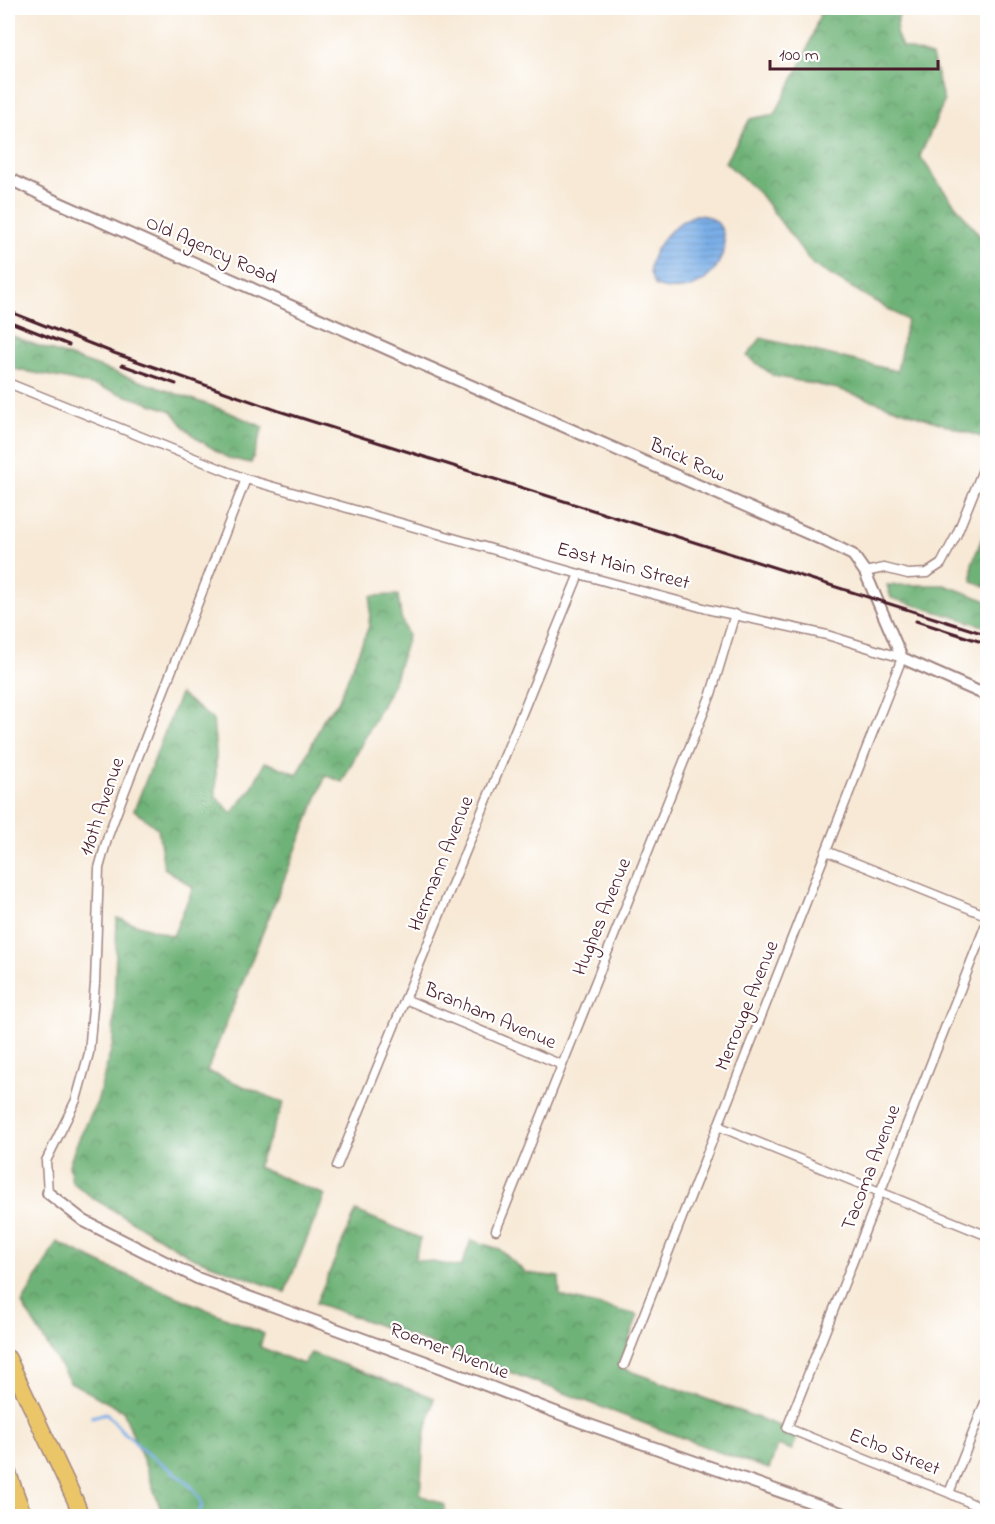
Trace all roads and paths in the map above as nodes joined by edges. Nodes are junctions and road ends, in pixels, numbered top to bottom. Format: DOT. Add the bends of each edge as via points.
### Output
graph roads {
  1 [pos="8,177"];
  2 [pos="401,355"];
  3 [pos="8,383"];
  4 [pos="987,457"];
  5 [pos="246,479"];
  6 [pos="865,572"];
  7 [pos="579,574"];
  8 [pos="735,614"];
  9 [pos="902,658"];
  10 [pos="987,696"];
  11 [pos="826,851"];
  12 [pos="987,918"];
  13 [pos="405,999"];
  14 [pos="562,1065"];
  15 [pos="718,1126"];
  16 [pos="337,1166"];
  17 [pos="880,1192"];
  18 [pos="48,1193"];
  19 [pos="496,1230"];
  20 [pos="987,1236"];
  21 [pos="8,1358"];
  22 [pos="624,1365"];
  23 [pos="987,1395"];
  24 [pos="787,1428"];
  25 [pos="8,1472"];
  26 [pos="949,1493"];
  27 [pos="987,1511"];
  28 [pos="24,1516"];
  29 [pos="81,1516"];
  30 [pos="850,1516"];
  1 -- 2 [label="street, Old Agency Road"];
  2 -- 6 [label="street, Brick Row" via="823,540 853,555"];
  3 -- 5 [label="street, East Main Street"];
  4 -- 6 [label="street" via="941,564 927,573 908,574 884,568"];
  5 -- 7 [label="street, East Main Street"];
  5 -- 18 [label="street, 110th Avenue" via="124,793 99,868 89,1053 76,1100 46,1161"];
  6 -- 9 [label="street, Brick Row"];
  7 -- 8 [label="street, East Main Street"];
  7 -- 13 [label="street, Herrmann Avenue"];
  8 -- 9 [label="street, East Main Street" via="827,635"];
  8 -- 14 [label="street, Hughes Avenue" via="711,694"];
  9 -- 10 [label="street, East Main Street"];
  9 -- 11 [label="street, Merrouge Avenue"];
  11 -- 12 [label="street"];
  11 -- 15 [label="street, Merrouge Avenue"];
  12 -- 17 [label="street, Tacoma Avenue"];
  13 -- 14 [label="street, Branham Avenue"];
  13 -- 16 [label="street, Herrmann Avenue"];
  14 -- 19 [label="street, Hughes Avenue"];
  15 -- 17 [label="street"];
  15 -- 22 [label="street, Merrouge Avenue"];
  17 -- 20 [label="street"];
  17 -- 24 [label="street, Tacoma Avenue"];
  18 -- 30 [label="street, Roemer Avenue" via="84,1221 197,1278 581,1422"];
  21 -- 29 [label="highway"];
  23 -- 26 [label="street"];
  24 -- 26 [label="street, Echo Street"];
  25 -- 28 [label="highway"];
  26 -- 27 [label="street, Echo Street"];
}
